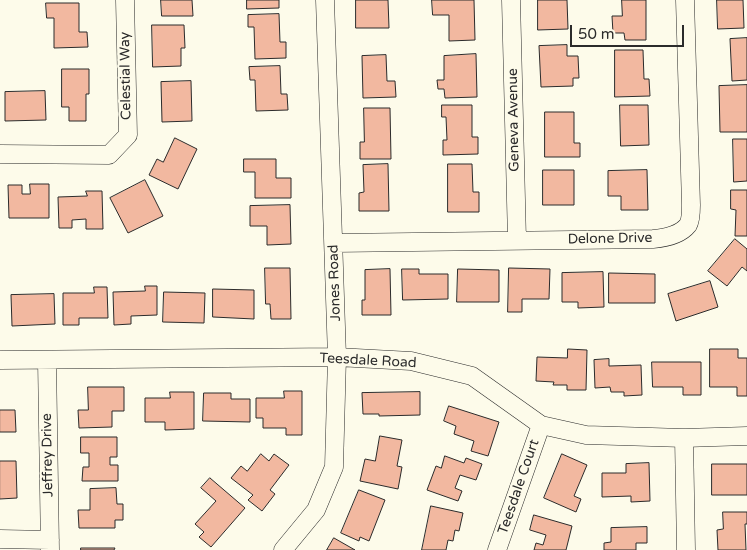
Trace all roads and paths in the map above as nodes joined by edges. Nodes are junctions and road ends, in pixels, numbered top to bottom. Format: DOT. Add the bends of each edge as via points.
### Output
graph roads {
  1 [pos="124,0"];
  2 [pos="325,0"];
  3 [pos="511,0"];
  4 [pos="685,0"];
  5 [pos="0,154"];
  6 [pos="517,240"];
  7 [pos="334,243"];
  8 [pos="337,357"];
  9 [pos="0,360"];
  10 [pos="47,360"];
  11 [pos="541,425"];
  12 [pos="747,436"];
  13 [pos="684,438"];
  14 [pos="0,539"];
  15 [pos="50,545"];
  16 [pos="283,550"];
  17 [pos="497,550"];
  18 [pos="686,550"];
  1 -- 5 [label="street, Celestial Way" via="128,135 109,155"];
  2 -- 7 [label="street, Jones Road"];
  3 -- 6 [label="street, Geneva Avenue"];
  4 -- 6 [label="street, Delone Drive" via="691,205 688,225 668,237 653,239"];
  6 -- 7 [label="street, Delone Drive"];
  7 -- 8 [label="street, Jones Road"];
  8 -- 10 [label="street, Teesdale Road"];
  8 -- 11 [label="street, Teesdale Road" via="412,361 472,376"];
  8 -- 16 [label="street, Jones Road" via="334,467 316,510"];
  9 -- 10 [label="street, Teesdale Road"];
  10 -- 15 [label="street, Jeffrey Drive"];
  11 -- 13 [label="street, Teesdale Road" via="586,434"];
  11 -- 17 [label="street, Teesdale Court"];
  12 -- 13 [label="street, Teesdale Road"];
  13 -- 18 [label="street"];
  14 -- 15 [label="street"];
}
